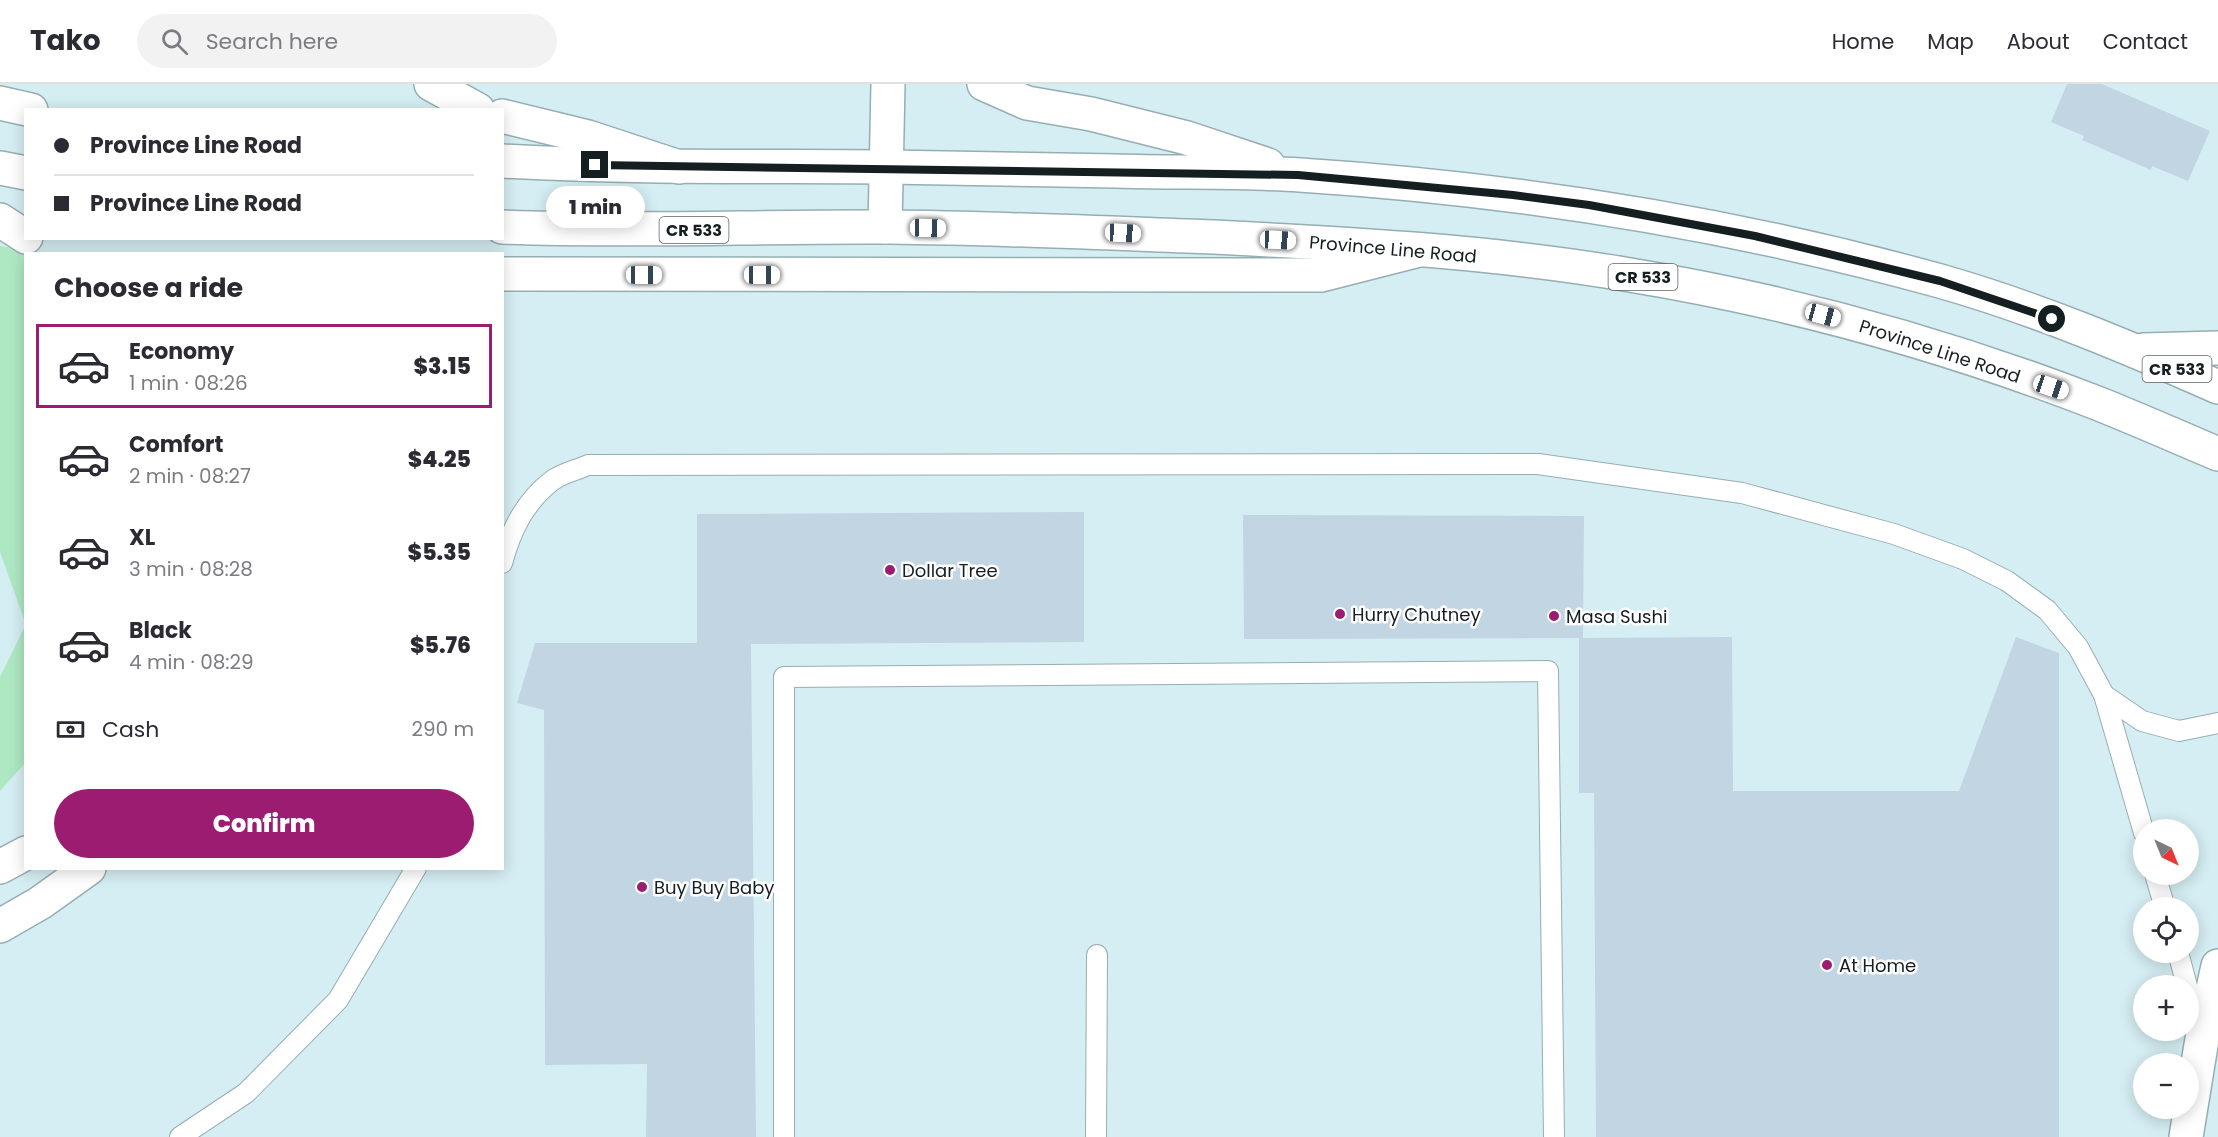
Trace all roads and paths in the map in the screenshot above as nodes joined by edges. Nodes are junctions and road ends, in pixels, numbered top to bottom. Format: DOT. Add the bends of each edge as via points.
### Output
graph roads {
  1 [pos="430,84"];
  2 [pos="888,84"];
  3 [pos="984,84"];
  4 [pos="0,103"];
  5 [pos="24,108"];
  6 [pos="474,108"];
  7 [pos="504,116"];
  8 [pos="504,161"];
  9 [pos="679,167"];
  10 [pos="887,167"];
  11 [pos="0,168"];
  12 [pos="24,173"];
  13 [pos="1298,175"];
  14 [pos="0,220"];
  15 [pos="504,227"];
  16 [pos="885,227"];
  17 [pos="24,237"];
  18 [pos="28,240"];
  19 [pos="1419,250"];
  20 [pos="43,252"];
  21 [pos="504,274"];
  22 [pos="2218,348"];
  23 [pos="2135,350"];
  24 [pos="2218,387"];
  25 [pos="2218,454"];
  26 [pos="504,556"];
  27 [pos="2104,695"];
  28 [pos="2218,723"];
  29 [pos="2140,819"];
  30 [pos="24,854"];
  31 [pos="0,867"];
  32 [pos="86,870"];
  33 [pos="415,870"];
  34 [pos="0,926"];
  35 [pos="1097,955"];
  36 [pos="2218,966"];
  37 [pos="2199,1028"];
  38 [pos="2202,1039"];
  39 [pos="180,1137"];
  40 [pos="784,1137"];
  41 [pos="1096,1137"];
  42 [pos="1554,1137"];
  43 [pos="2186,1137"];
  1 -- 6 [label="main road"];
  2 -- 10 [label="main road"];
  3 -- 13 [label="main road" via="1027,104 1091,114 1187,138"];
  4 -- 5 [label="main road"];
  7 -- 9 [label="main road" via="588,137"];
  8 -- 9 [label="main road, CR 533"];
  9 -- 10 [label="main road, CR 533"];
  10 -- 13 [label="main road, CR 533"];
  10 -- 16 [label="main road"];
  11 -- 12 [label="main road"];
  13 -- 23 [label="main road, CR 533" via="1513,195 1755,236 1940,281"];
  14 -- 17 [label="main road"];
  15 -- 16 [label="main road, Province Line Road / CR 533"];
  16 -- 19 [label="main road, Province Line Road / CR 533" via="1079,231"];
  18 -- 20 [label="main road"];
  19 -- 21 [label="main road" via="1321,275"];
  19 -- 25 [label="main road, Province Line Road / CR 533" via="1515,258 1624,274 1863,325 2095,403"];
  22 -- 23 [label="main road"];
  23 -- 24 [label="main road, CR 533"];
  26 -- 27 [label="lane" via="526,506 554,479 588,465 1538,464 1742,493 1894,534 1963,559 2007,581 2047,610 2078,647"];
  27 -- 28 [label="lane" via="2142,721 2179,731"];
  27 -- 29 [label="lane"];
  30 -- 31 [label="main road"];
  32 -- 34 [label="main road"];
  33 -- 39 [label="lane" via="338,1000 246,1093"];
  35 -- 41 [label="lane"];
  36 -- 38 [label="main road"];
  37 -- 38 [label="lane"];
  38 -- 43 [label="main road"];
  40 -- 42 [label="lane" via="784,677 1548,671"];
}
